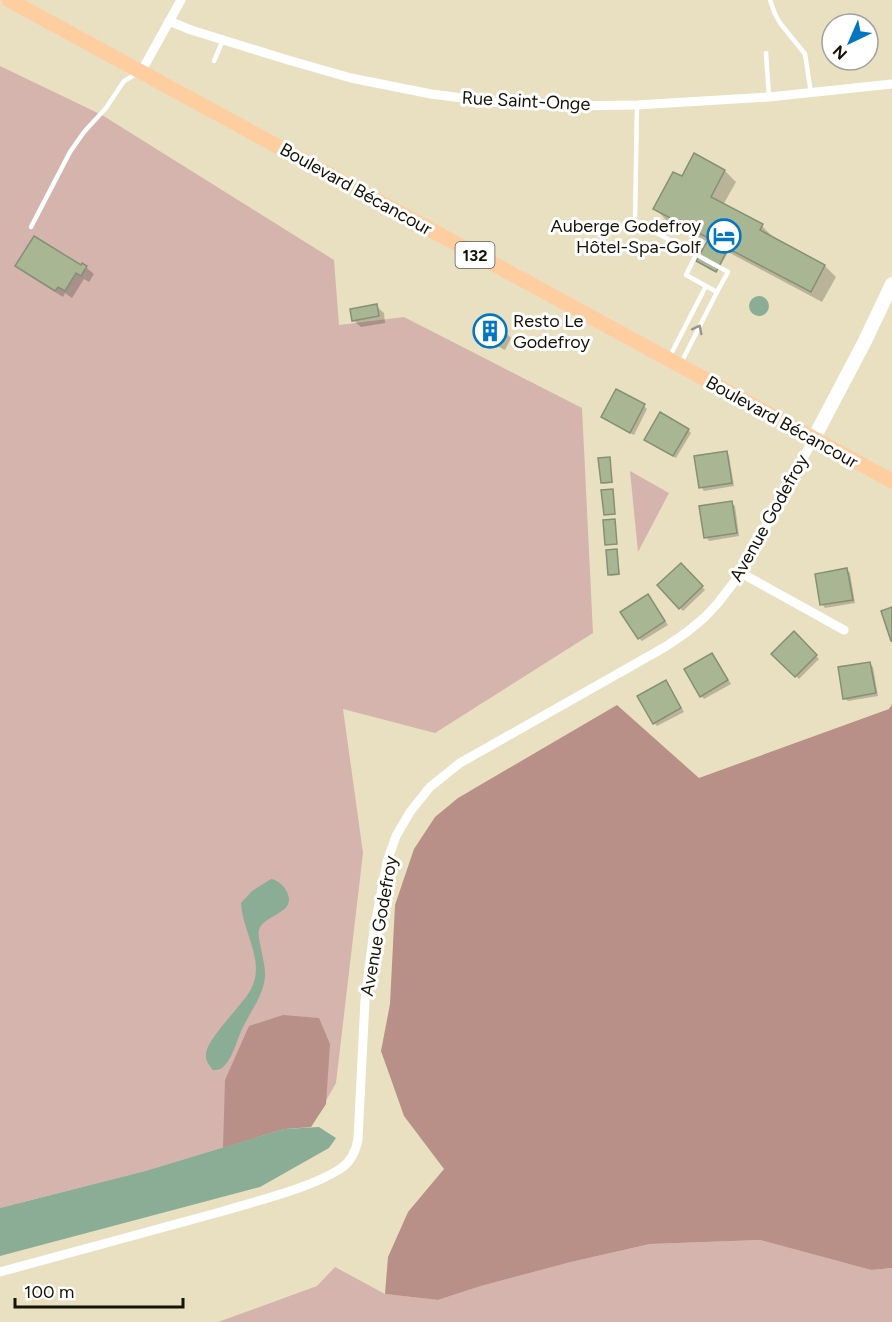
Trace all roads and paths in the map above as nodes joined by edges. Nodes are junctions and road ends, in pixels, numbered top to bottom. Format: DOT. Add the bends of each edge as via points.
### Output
graph roads {
  1 [pos="9,0"];
  2 [pos="181,0"];
  3 [pos="770,0"];
  4 [pos="169,21"];
  5 [pos="223,40"];
  6 [pos="766,53"];
  7 [pos="214,61"];
  8 [pos="141,72"];
  9 [pos="892,84"];
  10 [pos="811,93"];
  11 [pos="769,97"];
  12 [pos="637,105"];
  13 [pos="31,228"];
  14 [pos="696,255"];
  15 [pos="892,284"];
  16 [pos="706,286"];
  17 [pos="717,292"];
  18 [pos="674,362"];
  19 [pos="814,438"];
  20 [pos="892,482"];
  21 [pos="741,573"];
  22 [pos="844,630"];
  23 [pos="0,1272"];
  1 -- 8 [label="main road, Boulevard Bécancour / 132"];
  2 -- 4 [label="street"];
  3 -- 10 [label="lane" via="780,23 805,54"];
  4 -- 5 [label="street, Rue Saint-Onge"];
  4 -- 8 [label="street"];
  5 -- 7 [label="lane"];
  5 -- 12 [label="street, Rue Saint-Onge" via="335,74 431,94 530,105"];
  6 -- 11 [label="lane"];
  8 -- 13 [label="lane" via="124,81 84,132"];
  8 -- 18 [label="main road, Boulevard Bécancour / 132"];
  9 -- 10 [label="street, Rue Saint-Onge"];
  10 -- 11 [label="street, Rue Saint-Onge"];
  11 -- 12 [label="street, Rue Saint-Onge"];
  12 -- 14 [label="lane" via="635,221"];
  14 -- 16 [label="lane" via="686,275"];
  14 -- 17 [label="lane" via="728,272"];
  15 -- 19 [label="street, Avenue Godefroy"];
  16 -- 17 [label="lane"];
  16 -- 18 [label="lane"];
  18 -- 17 [label="lane, one-way"];
  18 -- 19 [label="main road, Boulevard Bécancour / 132"];
  19 -- 20 [label="main road, Boulevard Bécancour / 132"];
  19 -- 21 [label="street, Avenue Godefroy"];
  21 -- 22 [label="street"];
  21 -- 23 [label="street, Avenue Godefroy" via="711,610 682,636 460,763 430,787 405,819 392,846 380,896 369,965 358,1139 345,1166 272,1196"];
}
